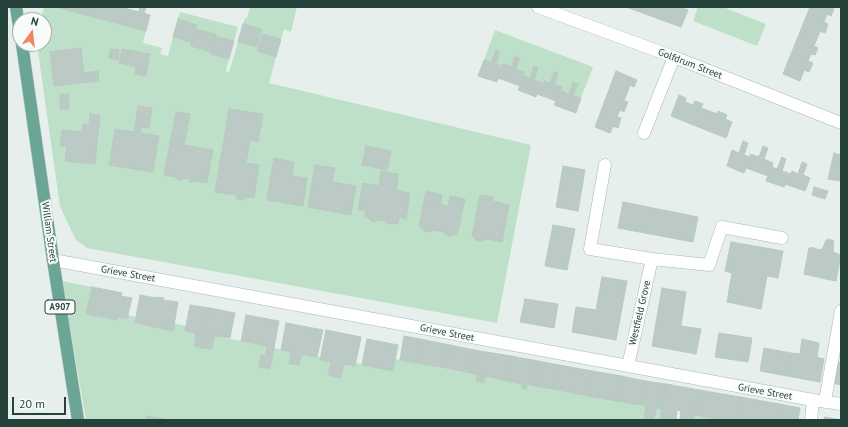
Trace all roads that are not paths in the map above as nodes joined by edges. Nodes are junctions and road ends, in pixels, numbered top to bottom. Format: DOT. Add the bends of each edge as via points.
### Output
graph roads {
  1 [pos="538,7"];
  2 [pos="568,12"];
  3 [pos="23,52"];
  4 [pos="674,57"];
  5 [pos="841,123"];
  6 [pos="644,133"];
  7 [pos="605,166"];
  8 [pos="782,238"];
  9 [pos="652,259"];
  10 [pos="53,260"];
  11 [pos="841,311"];
  12 [pos="628,366"];
  13 [pos="819,401"];
  14 [pos="841,404"];
  15 [pos="78,420"];
  16 [pos="811,420"];
  1 -- 2 [label="street, Golfdrum Street"];
  2 -- 4 [label="street, Golfdrum Street"];
  3 -- 10 [label="main road, William Street / A907"];
  4 -- 5 [label="street, Golfdrum Street"];
  4 -- 6 [label="street"];
  7 -- 9 [label="street" via="590,249"];
  8 -- 9 [label="street" via="722,227 709,265"];
  9 -- 12 [label="street, Westfield Grove"];
  10 -- 12 [label="street, Grieve Street"];
  10 -- 15 [label="main road, William Street / A907"];
  11 -- 13 [label="street"];
  12 -- 13 [label="street, Grieve Street"];
  13 -- 14 [label="street, Grieve Street"];
  13 -- 16 [label="street"];
}
